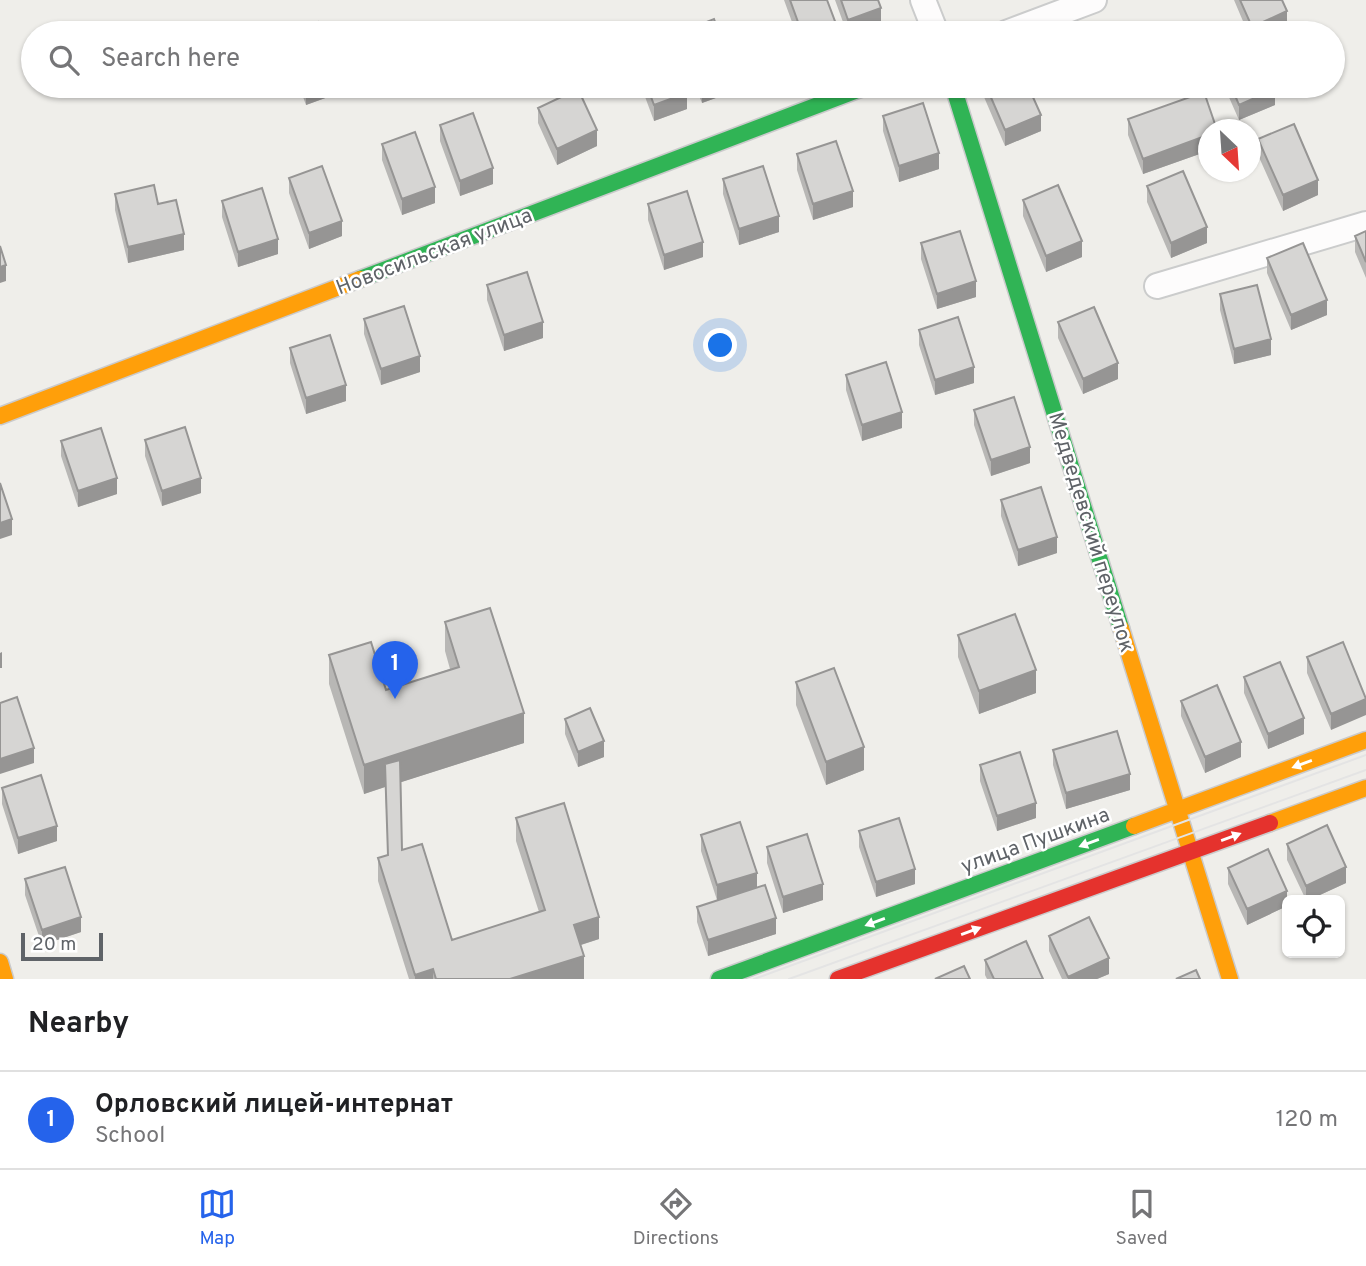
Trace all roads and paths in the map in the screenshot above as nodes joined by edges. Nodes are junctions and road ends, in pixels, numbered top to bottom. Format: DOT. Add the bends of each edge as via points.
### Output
graph roads {
  1 [pos="923,0"];
  2 [pos="1094,0"];
  3 [pos="931,21"];
  4 [pos="1038,21"];
  5 [pos="836,98"];
  6 [pos="957,98"];
  7 [pos="1366,224"];
  8 [pos="1157,286"];
  9 [pos="0,415"];
  10 [pos="1366,740"];
  11 [pos="1366,788"];
  12 [pos="1176,811"];
  13 [pos="1190,852"];
  14 [pos="0,962"];
  15 [pos="5,979"];
  16 [pos="719,979"];
  17 [pos="838,979"];
  18 [pos="1230,979"];
  1 -- 3 [label="street"];
  2 -- 4 [label="street"];
  5 -- 9 [label="street, Новосильская улица"];
  6 -- 12 [label="street, Медведевский переулок"];
  7 -- 8 [label="street"];
  10 -- 12 [label="street, улица Пушкина, one-way"];
  13 -- 11 [label="street, one-way"];
  12 -- 13 [label="street, Медведевский переулок"];
  12 -- 16 [label="street, улица Пушкина, one-way"];
  17 -- 13 [label="street, one-way"];
  13 -- 18 [label="street, Медведевский переулок"];
  14 -- 15 [label="street"];
}
